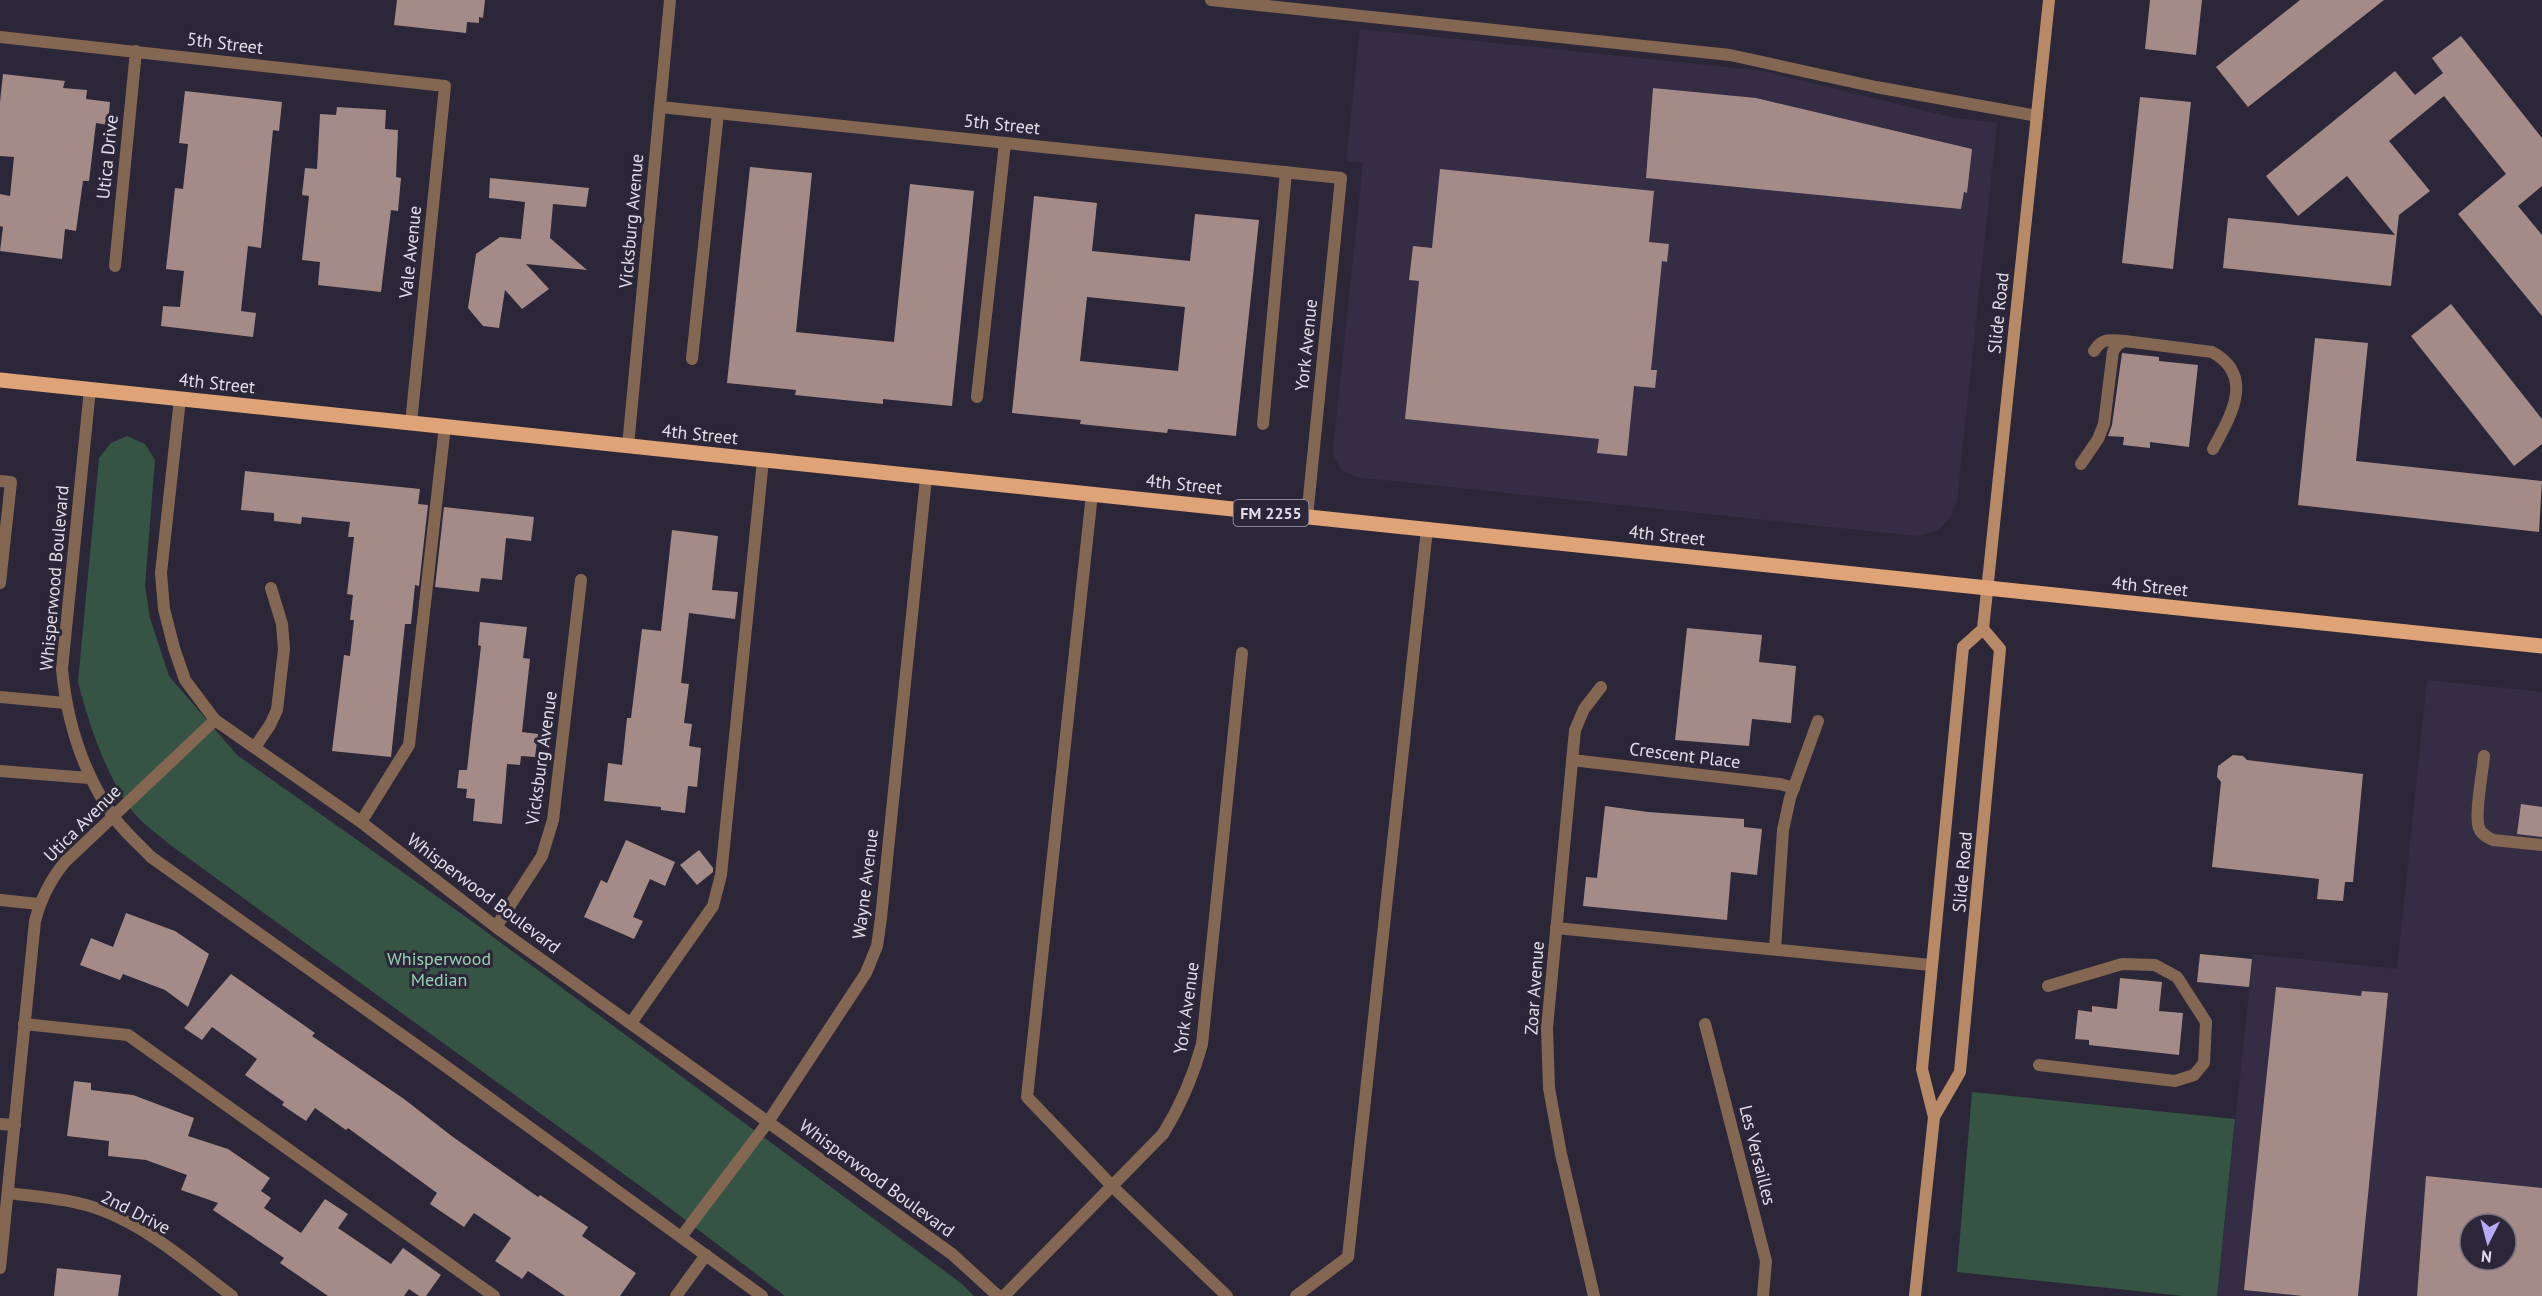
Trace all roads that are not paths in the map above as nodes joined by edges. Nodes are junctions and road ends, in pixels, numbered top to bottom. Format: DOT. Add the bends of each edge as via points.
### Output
graph roads {
  1 [pos="670,0"];
  2 [pos="1211,0"];
  3 [pos="2049,0"];
  4 [pos="0,37"];
  5 [pos="136,51"];
  6 [pos="445,86"];
  7 [pos="660,107"];
  8 [pos="718,113"];
  9 [pos="2037,116"];
  10 [pos="1005,143"];
  11 [pos="1286,172"];
  12 [pos="1341,178"];
  13 [pos="115,266"];
  14 [pos="2125,341"];
  15 [pos="2094,351"];
  16 [pos="692,359"];
  17 [pos="0,380"];
  18 [pos="90,389"];
  19 [pos="977,397"];
  20 [pos="180,399"];
  21 [pos="411,423"];
  22 [pos="1263,424"];
  23 [pos="445,426"];
  24 [pos="628,446"];
  25 [pos="2213,449"];
  26 [pos="764,460"];
  27 [pos="2081,464"];
  28 [pos="926,478"];
  29 [pos="0,481"];
  30 [pos="1092,494"];
  31 [pos="1307,517"];
  32 [pos="1427,529"];
  33 [pos="581,580"];
  34 [pos="0,584"];
  35 [pos="271,588"];
  36 [pos="1987,588"];
  37 [pos="1983,629"];
  38 [pos="2542,646"];
  39 [pos="1242,653"];
  40 [pos="1600,687"];
  41 [pos="0,697"];
  42 [pos="65,703"];
  43 [pos="215,720"];
  44 [pos="1818,722"];
  45 [pos="255,747"];
  46 [pos="2484,756"];
  47 [pos="1572,760"];
  48 [pos="0,771"];
  49 [pos="89,778"];
  50 [pos="1794,788"];
  51 [pos="114,818"];
  52 [pos="361,822"];
  53 [pos="2542,845"];
  54 [pos="0,900"];
  55 [pos="39,904"];
  56 [pos="496,927"];
  57 [pos="1556,928"];
  58 [pos="1775,950"];
  59 [pos="1931,965"];
  60 [pos="2048,986"];
  61 [pos="631,1023"];
  62 [pos="24,1024"];
  63 [pos="1705,1024"];
  64 [pos="2039,1065"];
  65 [pos="1934,1117"];
  66 [pos="768,1122"];
  67 [pos="0,1124"];
  68 [pos="15,1125"];
  69 [pos="5,1173"];
  70 [pos="1113,1187"];
  71 [pos="8,1193"];
  72 [pos="681,1237"];
  73 [pos="706,1255"];
  74 [pos="0,1268"];
  75 [pos="232,1296"];
  76 [pos="494,1296"];
  77 [pos="676,1296"];
  78 [pos="762,1296"];
  79 [pos="998,1296"];
  80 [pos="1004,1296"];
  81 [pos="1227,1296"];
  82 [pos="1296,1296"];
  83 [pos="1594,1296"];
  84 [pos="1763,1296"];
  85 [pos="1915,1296"];
  1 -- 7 [label="street, Vicksburg Avenue"];
  2 -- 9 [label="street" via="1730,55"];
  3 -- 9 [label="main road, Slide Road"];
  4 -- 5 [label="street, 5th Street"];
  5 -- 6 [label="street, 5th Street"];
  5 -- 13 [label="street, Utica Drive"];
  6 -- 21 [label="street, Vale Avenue"];
  7 -- 8 [label="street, 5th Street"];
  7 -- 24 [label="street, Vicksburg Avenue"];
  8 -- 10 [label="street, 5th Street"];
  8 -- 16 [label="street"];
  9 -- 36 [label="main road, Slide Road"];
  10 -- 11 [label="street, 5th Street"];
  10 -- 19 [label="street"];
  11 -- 12 [label="street, 5th Street"];
  11 -- 22 [label="street"];
  12 -- 31 [label="street, York Avenue"];
  14 -- 15 [label="street" via="2100,342"];
  14 -- 25 [label="street" via="2212,352 2223,358 2231,368 2236,401"];
  14 -- 27 [label="street" via="2113,351 2104,424"];
  17 -- 18 [label="main road, 4th Street / FM 2255"];
  18 -- 20 [label="main road, 4th Street / FM 2255"];
  18 -- 42 [label="street, Whisperwood Boulevard" via="62,669"];
  20 -- 21 [label="main road, 4th Street / FM 2255"];
  20 -- 43 [label="street, Whisperwood Boulevard" via="161,573 164,609 185,680"];
  21 -- 23 [label="main road, 4th Street / FM 2255"];
  23 -- 24 [label="main road, 4th Street / FM 2255"];
  23 -- 52 [label="street" via="409,745"];
  24 -- 26 [label="main road, 4th Street / FM 2255"];
  26 -- 28 [label="main road, 4th Street / FM 2255"];
  26 -- 61 [label="street" via="721,875 713,906"];
  28 -- 30 [label="main road, 4th Street / FM 2255"];
  28 -- 66 [label="street, Wayne Avenue" via="877,946 866,973"];
  29 -- 34 [label="street" via="11,482"];
  30 -- 31 [label="main road, 4th Street / FM 2255"];
  30 -- 70 [label="street" via="1027,1097"];
  31 -- 32 [label="main road, 4th Street / FM 2255"];
  32 -- 36 [label="main road, 4th Street / FM 2255"];
  32 -- 82 [label="street" via="1348,1257"];
  33 -- 56 [label="street, Vicksburg Avenue" via="553,820 542,856"];
  35 -- 45 [label="street" via="282,624 284,649 277,710"];
  36 -- 37 [label="main road, Slide Road"];
  36 -- 38 [label="main road, 4th Street / FM 2255"];
  37 -- 59 [label="main road, Slide Road" via="1963,647"];
  37 -- 65 [label="main road, Slide Road" via="2000,650 1960,1072"];
  39 -- 70 [label="street, York Avenue" via="1202,1044 1181,1106 1163,1134"];
  40 -- 47 [label="street, Zoar Avenue" via="1575,730"];
  41 -- 42 [label="street"];
  42 -- 49 [label="street, Whisperwood Boulevard"];
  43 -- 45 [label="street, Whisperwood Boulevard"];
  43 -- 51 [label="street, Utica Avenue"];
  44 -- 50 [label="street"];
  45 -- 52 [label="street, Whisperwood Boulevard"];
  46 -- 53 [label="street" via="2479,828 2493,840"];
  47 -- 50 [label="street, Crescent Place"];
  47 -- 57 [label="street, Zoar Avenue"];
  48 -- 49 [label="street"];
  49 -- 51 [label="street, Whisperwood Boulevard"];
  50 -- 58 [label="street" via="1784,831"];
  51 -- 55 [label="street, Utica Avenue" via="65,862"];
  51 -- 72 [label="street, Whisperwood Boulevard" via="151,857"];
  52 -- 56 [label="street, Whisperwood Boulevard"];
  54 -- 55 [label="street"];
  55 -- 62 [label="street, Utica Avenue"];
  56 -- 61 [label="street, Whisperwood Boulevard"];
  57 -- 58 [label="street"];
  57 -- 83 [label="street, Zoar Avenue" via="1547,1028 1549,1088"];
  58 -- 59 [label="street"];
  59 -- 65 [label="main road, Slide Road" via="1922,1069"];
  60 -- 64 [label="street" via="2122,964 2155,965 2177,977 2206,1022 2204,1063 2194,1075 2175,1081"];
  61 -- 66 [label="street, Whisperwood Boulevard"];
  62 -- 68 [label="street, Utica Avenue"];
  62 -- 76 [label="street" via="128,1035"];
  63 -- 84 [label="street, Les Versailles" via="1766,1261"];
  65 -- 85 [label="main road, Slide Road"];
  66 -- 72 [label="street, Wayne Avenue"];
  66 -- 79 [label="street, Whisperwood Boulevard" via="952,1254"];
  67 -- 68 [label="street"];
  68 -- 69 [label="street, Utica Avenue"];
  69 -- 71 [label="street, Utica Avenue"];
  70 -- 80 [label="street, York Avenue"];
  70 -- 81 [label="street"];
  71 -- 74 [label="street, Utica Avenue"];
  71 -- 75 [label="street, 2nd Drive" via="104,1211 152,1236"];
  72 -- 73 [label="street, Whisperwood Boulevard"];
  73 -- 77 [label="street"];
  73 -- 78 [label="street, Whisperwood Boulevard"];
}
